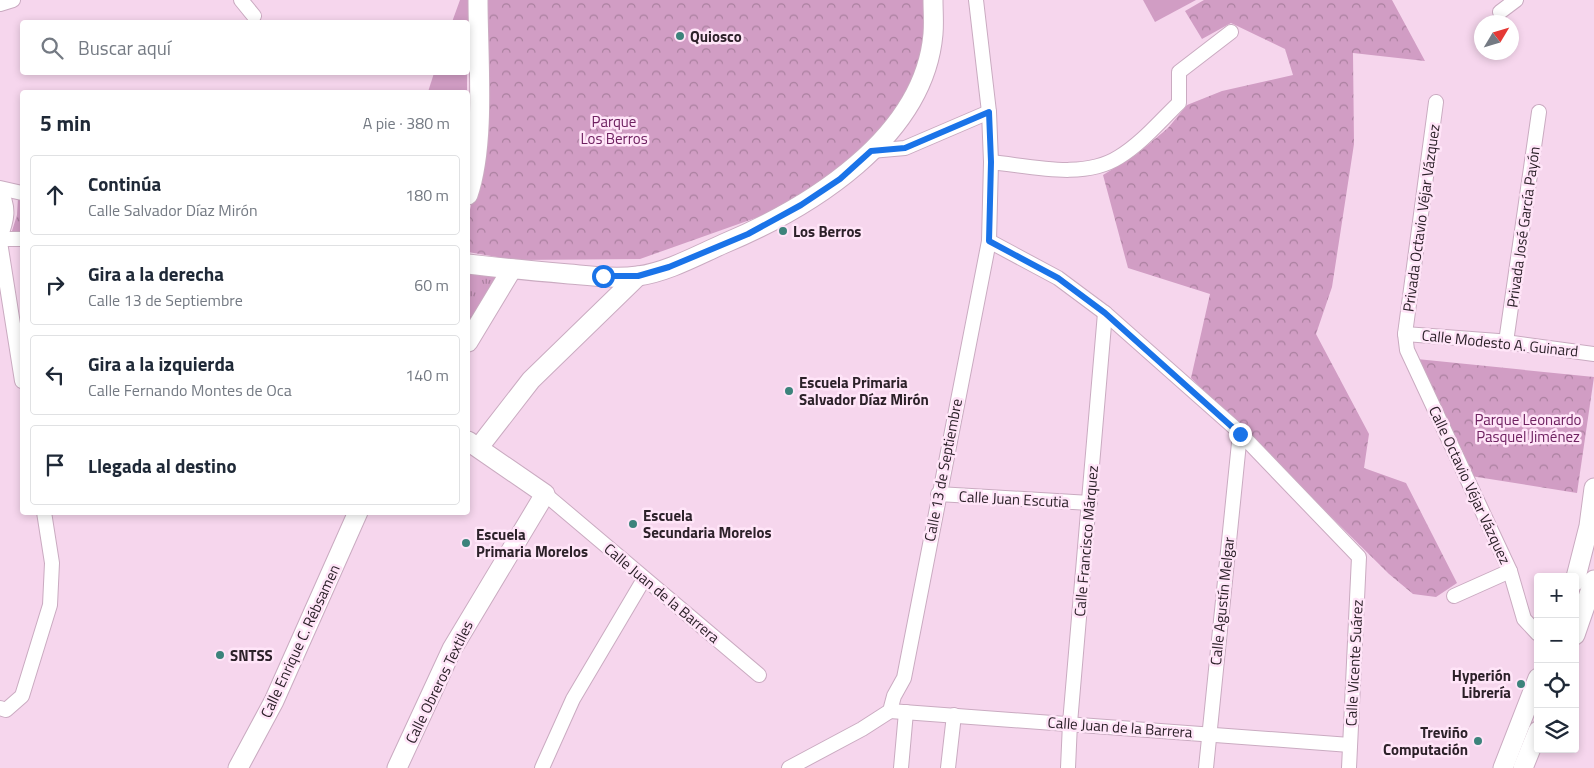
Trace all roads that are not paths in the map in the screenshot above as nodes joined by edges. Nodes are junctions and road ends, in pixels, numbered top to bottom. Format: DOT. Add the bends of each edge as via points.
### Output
graph roads {
  1 [pos="13,0"];
  2 [pos="241,0"];
  3 [pos="478,0"];
  4 [pos="932,0"];
  5 [pos="976,0"];
  6 [pos="1516,0"];
  7 [pos="0,4"];
  8 [pos="1500,12"];
  9 [pos="254,16"];
  10 [pos="1231,32"];
  11 [pos="1436,102"];
  12 [pos="989,112"];
  13 [pos="1539,112"];
  14 [pos="871,151"];
  15 [pos="991,162"];
  16 [pos="470,188"];
  17 [pos="0,189"];
  18 [pos="20,193"];
  19 [pos="20,239"];
  20 [pos="0,240"];
  21 [pos="989,241"];
  22 [pos="470,264"];
  23 [pos="512,269"];
  24 [pos="638,276"];
  25 [pos="1105,313"];
  26 [pos="1405,334"];
  27 [pos="470,339"];
  28 [pos="1506,342"];
  29 [pos="1594,354"];
  30 [pos="20,368"];
  31 [pos="1240,434"];
  32 [pos="473,444"];
  33 [pos="1594,488"];
  34 [pos="544,494"];
  35 [pos="938,494"];
  36 [pos="1090,503"];
  37 [pos="44,515"];
  38 [pos="357,515"];
  39 [pos="1510,571"];
  40 [pos="1577,573"];
  41 [pos="644,579"];
  42 [pos="1594,580"];
  43 [pos="1454,596"];
  44 [pos="1579,623"];
  45 [pos="1534,630"];
  46 [pos="759,675"];
  47 [pos="1534,688"];
  48 [pos="3,709"];
  49 [pos="890,711"];
  50 [pos="906,712"];
  51 [pos="954,714"];
  52 [pos="1070,723"];
  53 [pos="1208,734"];
  54 [pos="1534,741"];
  55 [pos="1350,745"];
  56 [pos="238,768"];
  57 [pos="397,768"];
  58 [pos="542,768"];
  59 [pos="789,768"];
  60 [pos="901,768"];
  61 [pos="948,768"];
  62 [pos="1068,768"];
  63 [pos="1206,768"];
  64 [pos="1349,768"];
  65 [pos="1503,768"];
  66 [pos="1523,768"];
  1 -- 7 [label="street"];
  2 -- 9 [label="street"];
  3 -- 16 [label="main road" via="478,135"];
  4 -- 14 [label="main road" via="933,34 927,64 916,92 898,121"];
  5 -- 12 [label="street, Calle 13 de Septiembre"];
  6 -- 8 [label="street"];
  10 -- 15 [label="street" via="1179,72 1179,103 1119,157 1099,166 1074,169"];
  11 -- 26 [label="street, Privada Octavio Véjar Vázquez"];
  12 -- 14 [label="street" via="905,148"];
  12 -- 15 [label="street, Calle 13 de Septiembre"];
  13 -- 28 [label="street, Privada José García Payón"];
  14 -- 24 [label="main road" via="840,179 748,234 669,267"];
  15 -- 21 [label="street, Calle 13 de Septiembre"];
  17 -- 18 [label="street"];
  17 -- 20 [label="street" via="7,203 7,220"];
  19 -- 20 [label="street"];
  20 -- 30 [label="street"];
  21 -- 25 [label="street" via="1058,278"];
  21 -- 35 [label="street, Calle 13 de Septiembre"];
  22 -- 23 [label="main road"];
  23 -- 24 [label="main road"];
  23 -- 27 [label="main road"];
  24 -- 32 [label="main road" via="531,380"];
  25 -- 31 [label="street"];
  25 -- 36 [label="street, Calle Francisco Márquez"];
  26 -- 28 [label="street, Calle Modesto A. Guinard"];
  26 -- 39 [label="street, Calle Octavio Véjar Vázquez" via="1407,350"];
  28 -- 29 [label="street, Calle Modesto A. Guinard"];
  31 -- 53 [label="street, Calle Agustín Melgar"];
  31 -- 55 [label="street, Calle Vicente Suárez" via="1358,557"];
  32 -- 34 [label="main road, Calle Juan de la Barrera"];
  33 -- 40 [label="main road" via="1589,526"];
  34 -- 41 [label="street, Calle Juan de la Barrera"];
  34 -- 57 [label="main road, Calle Obreros Textiles" via="452,649"];
  35 -- 36 [label="street, Calle Juan Escutia"];
  35 -- 49 [label="street, Calle 13 de Septiembre" via="904,678"];
  36 -- 52 [label="street, Calle Francisco Márquez"];
  37 -- 48 [label="street" via="52,563 50,605 22,696"];
  38 -- 56 [label="main road, Calle Enrique C. Rébsamen" via="274,701"];
  39 -- 43 [label="street"];
  39 -- 45 [label="street, Calle Octavio Véjar Vázquez" via="1524,619"];
  41 -- 46 [label="street, Calle Juan de la Barrera"];
  41 -- 58 [label="street" via="572,699"];
  42 -- 44 [label="main road"];
  47 -- 65 [label="main road"];
  49 -- 50 [label="street, Calle Juan de la Barrera"];
  49 -- 59 [label="street"];
  50 -- 51 [label="street, Calle Juan de la Barrera"];
  50 -- 60 [label="street"];
  51 -- 52 [label="street, Calle Juan de la Barrera"];
  51 -- 61 [label="street"];
  52 -- 53 [label="street, Calle Juan de la Barrera"];
  52 -- 62 [label="street, Calle Francisco Márquez"];
  53 -- 55 [label="street, Calle Juan de la Barrera"];
  53 -- 63 [label="street, Calle Agustín Melgar"];
  54 -- 66 [label="main road"];
  55 -- 64 [label="street, Calle Vicente Suárez"];
}
